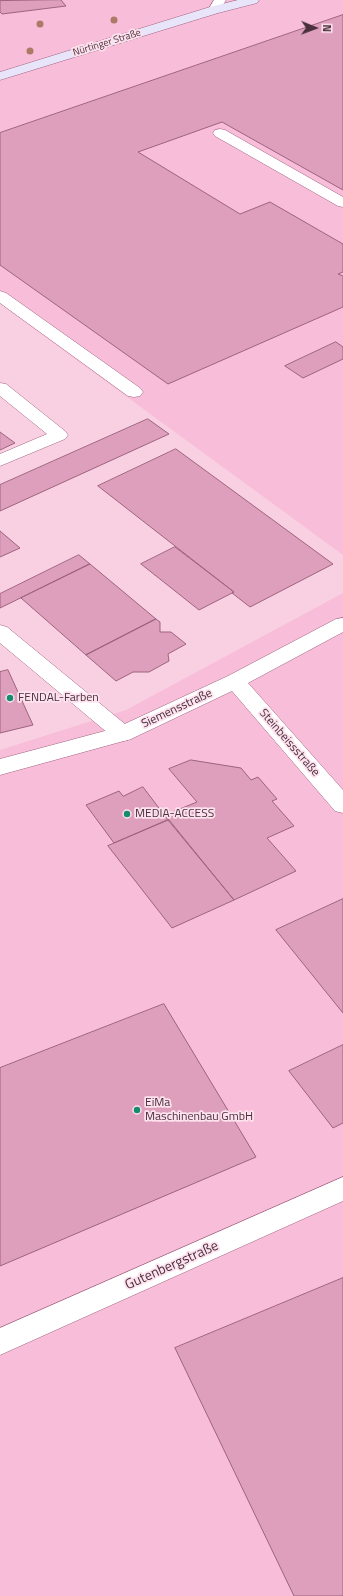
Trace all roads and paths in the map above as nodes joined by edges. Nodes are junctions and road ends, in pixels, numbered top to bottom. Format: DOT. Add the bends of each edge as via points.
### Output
graph roads {
  1 [pos="252,0"];
  2 [pos="217,5"];
  3 [pos="0,76"];
  4 [pos="220,133"];
  5 [pos="343,203"];
  6 [pos="0,296"];
  7 [pos="0,388"];
  8 [pos="134,392"];
  9 [pos="0,461"];
  10 [pos="343,624"];
  11 [pos="0,632"];
  12 [pos="235,681"];
  13 [pos="123,734"];
  14 [pos="0,767"];
  15 [pos="343,805"];
  16 [pos="343,1189"];
  17 [pos="0,1342"];
  1 -- 2 [label="main road, Nürtinger Straße"];
  2 -- 3 [label="main road, Nürtinger Straße"];
  4 -- 5 [label="street"];
  6 -- 8 [label="street"];
  7 -- 9 [label="street" via="59,435"];
  10 -- 12 [label="street, Siemensstraße"];
  11 -- 13 [label="street"];
  12 -- 13 [label="street, Siemensstraße"];
  12 -- 15 [label="street, Steinbeissstraße"];
  13 -- 14 [label="street, Siemensstraße"];
  16 -- 17 [label="street, Gutenbergstraße"];
}
